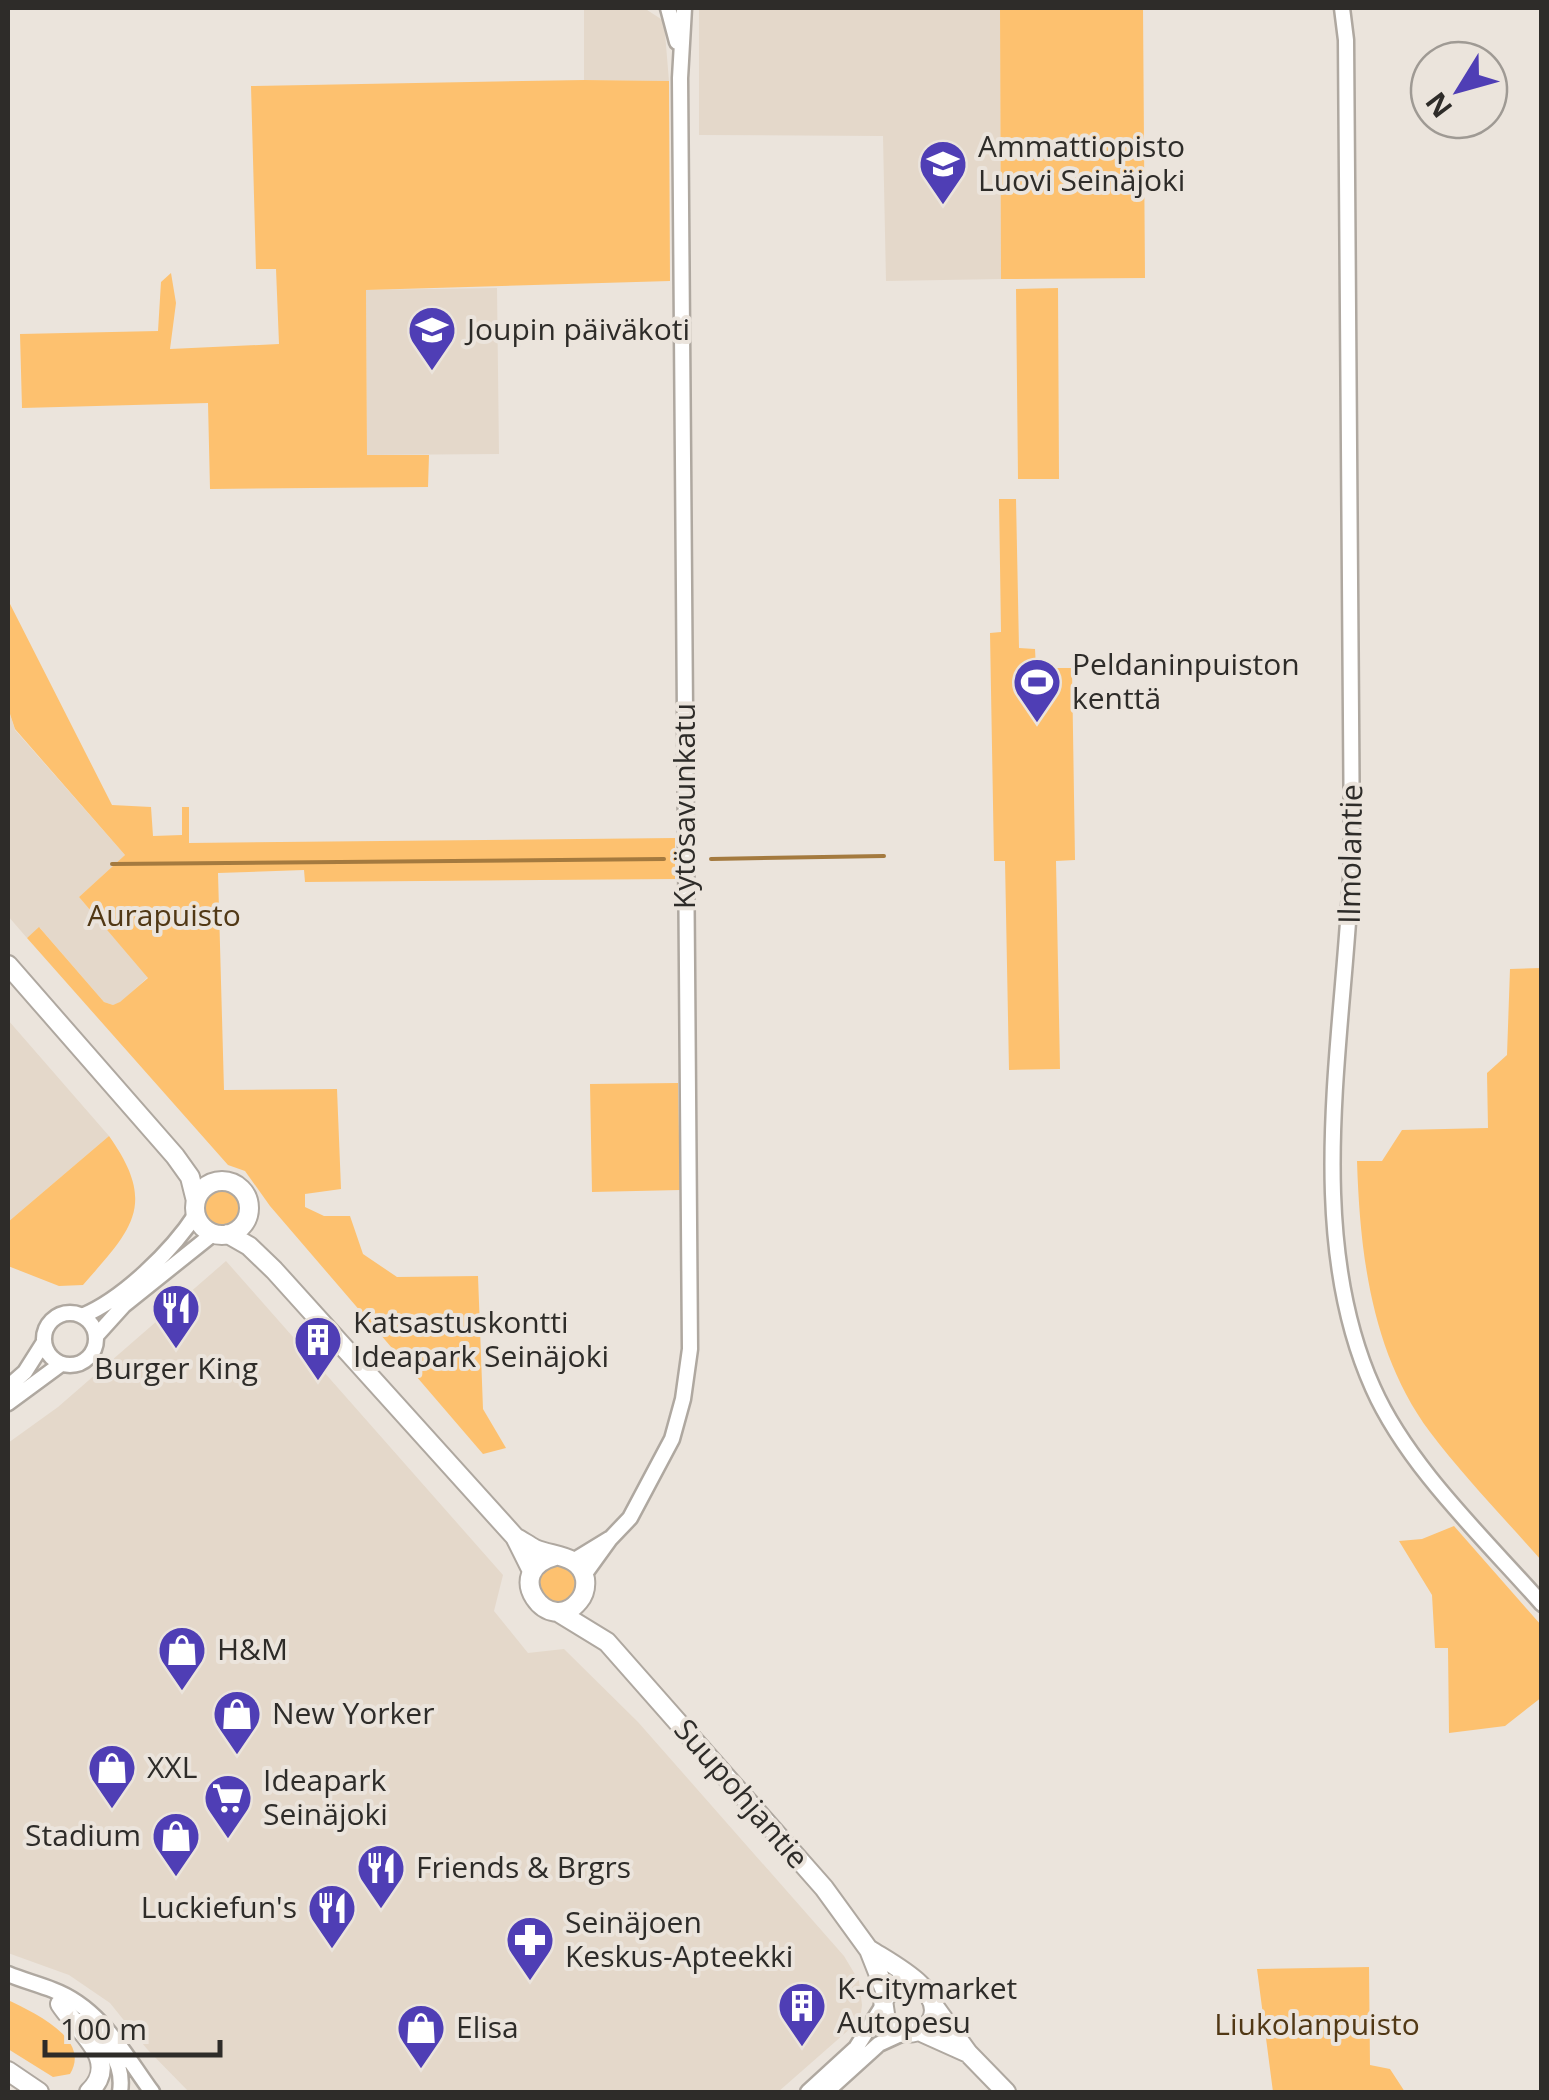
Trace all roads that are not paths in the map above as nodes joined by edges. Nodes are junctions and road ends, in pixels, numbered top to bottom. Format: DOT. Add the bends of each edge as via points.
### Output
graph roads {
  1 [pos="668,8"];
  2 [pos="684,8"];
  3 [pos="1342,8"];
  4 [pos="1354,8"];
  5 [pos="1346,40"];
  6 [pos="680,52"];
  7 [pos="8,965"];
  8 [pos="175,1156"];
  9 [pos="218,1181"];
  10 [pos="196,1208"];
  11 [pos="248,1216"];
  12 [pos="221,1234"];
  13 [pos="274,1270"];
  14 [pos="82,1316"];
  15 [pos="96,1336"];
  16 [pos="44,1342"];
  17 [pos="61,1364"];
  18 [pos="8,1386"];
  19 [pos="8,1403"];
  20 [pos="515,1536"];
  21 [pos="532,1571"];
  22 [pos="574,1571"];
  23 [pos="1542,1604"];
  24 [pos="558,1612"];
  25 [pos="607,1642"];
  26 [pos="869,1950"];
  27 [pos="8,1974"];
  28 [pos="912,1981"];
  29 [pos="41,1988"];
  30 [pos="884,2000"];
  31 [pos="60,2004"];
  32 [pos="934,2006"];
  33 [pos="911,2032"];
  34 [pos="968,2053"];
  35 [pos="8,2070"];
  36 [pos="8,2080"];
  37 [pos="24,2092"];
  38 [pos="39,2092"];
  39 [pos="89,2092"];
  40 [pos="120,2092"];
  41 [pos="152,2092"];
  42 [pos="808,2092"];
  43 [pos="826,2092"];
  44 [pos="1006,2092"];
  1 -- 6 [label="street, Kytösavunkatu"];
  2 -- 6 [label="street, Kytösavunkatu"];
  3 -- 5 [label="street, Ilmolantie"];
  4 -- 5 [label="street, Ilmolantie"];
  5 -- 23 [label="street, Ilmolantie" via="1352,852 1334,1143 1336,1250 1356,1344 1382,1404 1428,1473"];
  6 -- 22 [label="street, Kytösavunkatu" via="690,1349 672,1439 630,1518"];
  7 -- 8 [label="main road"];
  8 -- 9 [label="main road"];
  8 -- 10 [label="main road" via="190,1178"];
  9 -- 10 [label="main road" via="204,1188"];
  9 -- 11 [label="main road" via="243,1190"];
  10 -- 12 [label="main road" via="201,1224"];
  10 -- 14 [label="street" via="176,1243 105,1305"];
  11 -- 12 [label="main road" via="238,1230"];
  11 -- 13 [label="main road"];
  12 -- 13 [label="main road" via="249,1246"];
  12 -- 15 [label="street" via="124,1305"];
  13 -- 20 [label="main road"];
  14 -- 15 [label="street"];
  14 -- 16 [label="street" via="55,1318"];
  15 -- 17 [label="street" via="88,1358"];
  16 -- 17 [label="street"];
  16 -- 18 [label="street"];
  17 -- 19 [label="street"];
  20 -- 21 [label="main road"];
  20 -- 22 [label="main road"];
  21 -- 22 [label="main road" via="546,1558"];
  21 -- 24 [label="main road" via="534,1598"];
  22 -- 24 [label="main road" via="574,1606"];
  22 -- 25 [label="main road, Suupohjantie"];
  24 -- 25 [label="main road, Suupohjantie"];
  25 -- 26 [label="main road, Suupohjantie" via="824,1888"];
  26 -- 28 [label="main road, Suupohjantie"];
  26 -- 30 [label="main road, Suupohjantie"];
  27 -- 29 [label="street"];
  28 -- 30 [label="main road" via="898,1983"];
  28 -- 32 [label="main road" via="928,1990"];
  29 -- 31 [label="street"];
  29 -- 41 [label="street" via="84,2009 116,2038"];
  30 -- 33 [label="main road" via="890,2026"];
  30 -- 42 [label="street" via="856,2048"];
  31 -- 39 [label="main road" via="100,2056 101,2072"];
  31 -- 40 [label="street" via="117,2058"];
  32 -- 33 [label="main road" via="931,2021"];
  32 -- 34 [label="main road"];
  33 -- 34 [label="main road"];
  33 -- 43 [label="street" via="879,2044"];
  34 -- 44 [label="main road"];
  35 -- 38 [label="main road"];
  36 -- 37 [label="main road"];
}
